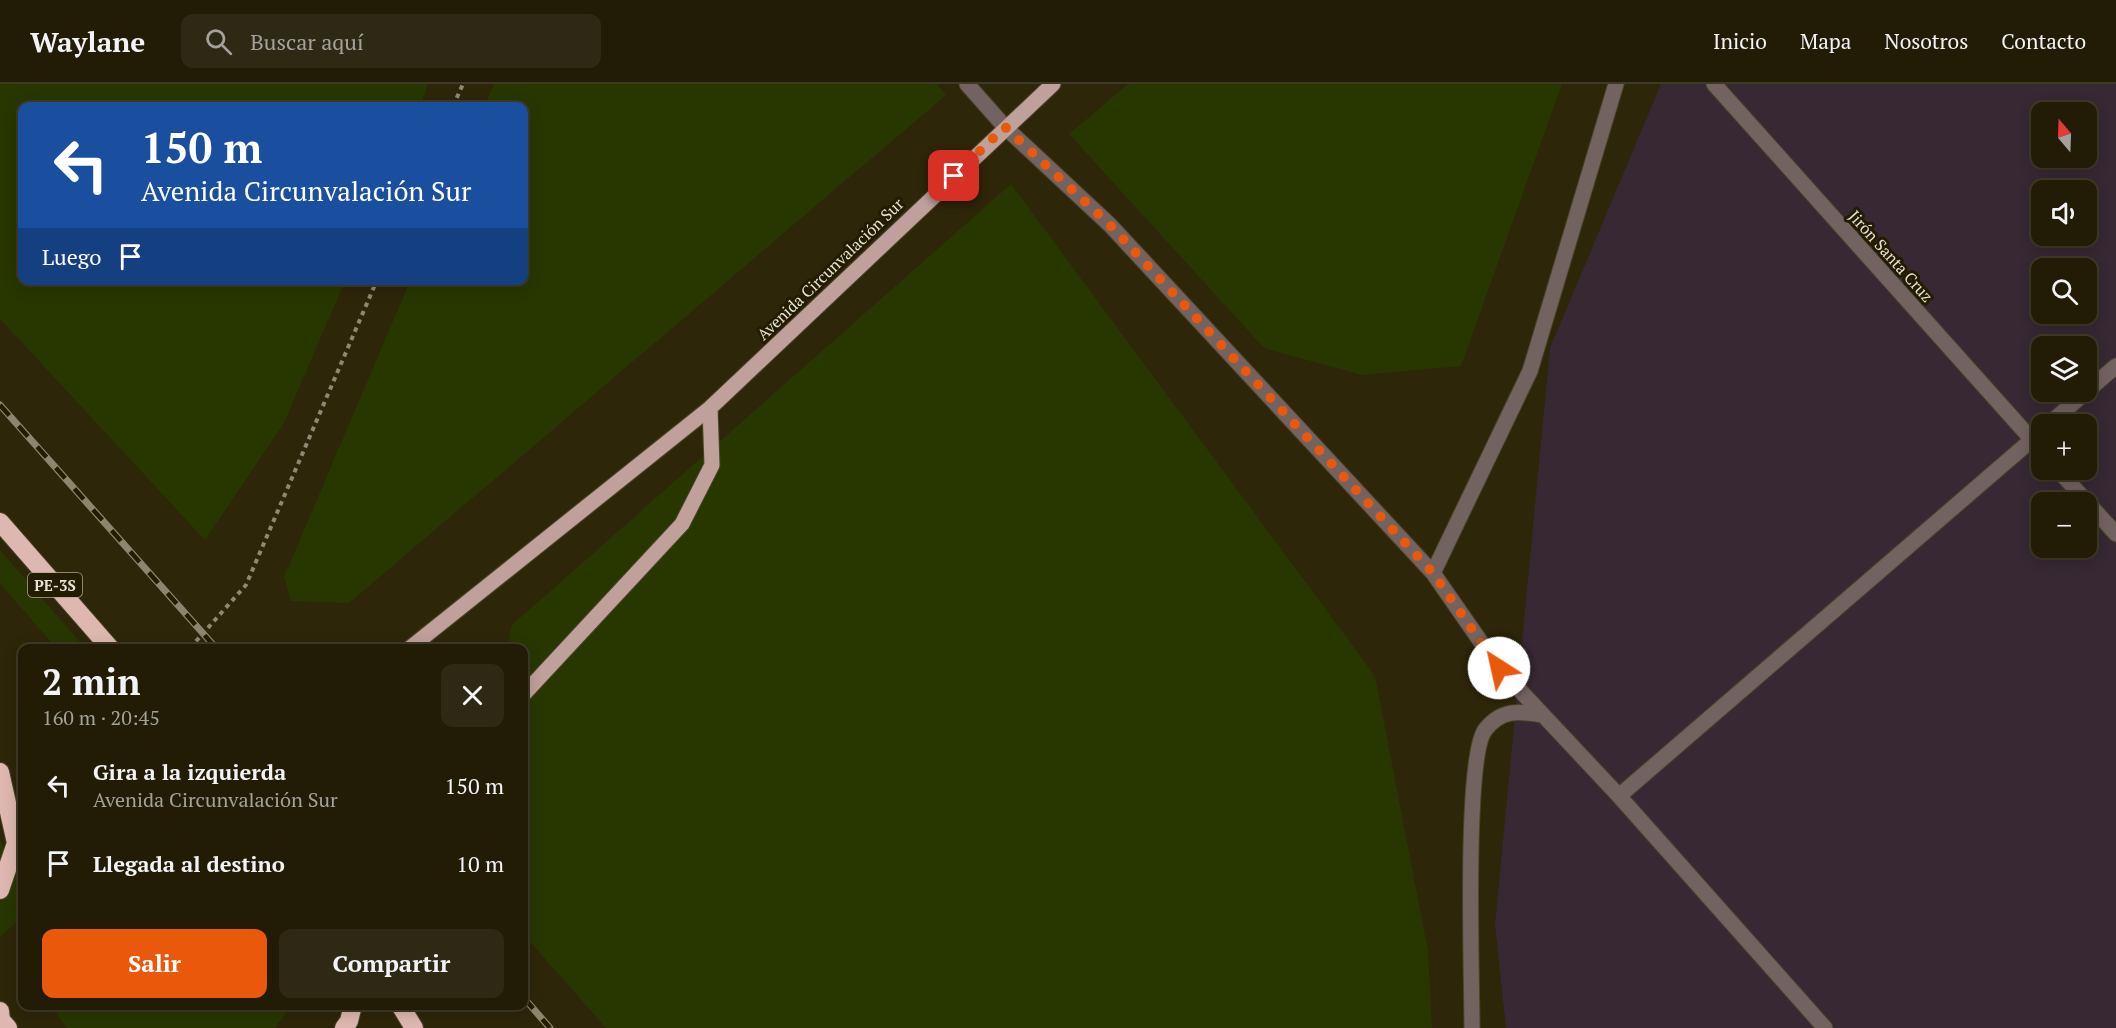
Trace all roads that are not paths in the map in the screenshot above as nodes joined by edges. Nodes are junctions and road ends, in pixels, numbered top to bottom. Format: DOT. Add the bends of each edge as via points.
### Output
graph roads {
  1 [pos="967,84"];
  2 [pos="1053,84"];
  3 [pos="1616,84"];
  4 [pos="1714,84"];
  5 [pos="1005,127"];
  6 [pos="2116,366"];
  7 [pos="710,408"];
  8 [pos="2061,414"];
  9 [pos="2031,432"];
  10 [pos="2031,446"];
  11 [pos="2067,480"];
  12 [pos="0,522"];
  13 [pos="2116,534"];
  14 [pos="1433,573"];
  15 [pos="107,644"];
  16 [pos="415,644"];
  17 [pos="528,690"];
  18 [pos="1542,715"];
  19 [pos="0,772"];
  20 [pos="1619,796"];
  21 [pos="18,836"];
  22 [pos="18,843"];
  23 [pos="0,890"];
  24 [pos="352,1010"];
  25 [pos="403,1010"];
  26 [pos="0,1011"];
  27 [pos="8,1028"];
  28 [pos="344,1028"];
  29 [pos="414,1028"];
  30 [pos="1472,1028"];
  31 [pos="1825,1028"];
  1 -- 5 [label="street"];
  2 -- 5 [label="main road, Avenida Circunvalación Sur"];
  3 -- 14 [label="street" via="1530,371"];
  4 -- 9 [label="street, Jirón Santa Cruz"];
  5 -- 7 [label="main road, Avenida Circunvalación Sur"];
  5 -- 14 [label="street" via="1110,225"];
  6 -- 8 [label="street"];
  7 -- 16 [label="main road, Avenida Circunvalación Sur"];
  7 -- 17 [label="main road" via="712,465 682,524"];
  10 -- 20 [label="street"];
  11 -- 13 [label="street"];
  12 -- 15 [label="highway, PE-3S"];
  14 -- 18 [label="street" via="1499,668"];
  18 -- 20 [label="street"];
  18 -- 30 [label="street" via="1515,711 1499,716 1484,732 1473,788"];
  19 -- 21 [label="highway"];
  20 -- 31 [label="street"];
  22 -- 23 [label="highway"];
  24 -- 28 [label="highway"];
  25 -- 29 [label="highway"];
  26 -- 27 [label="highway"];
}
